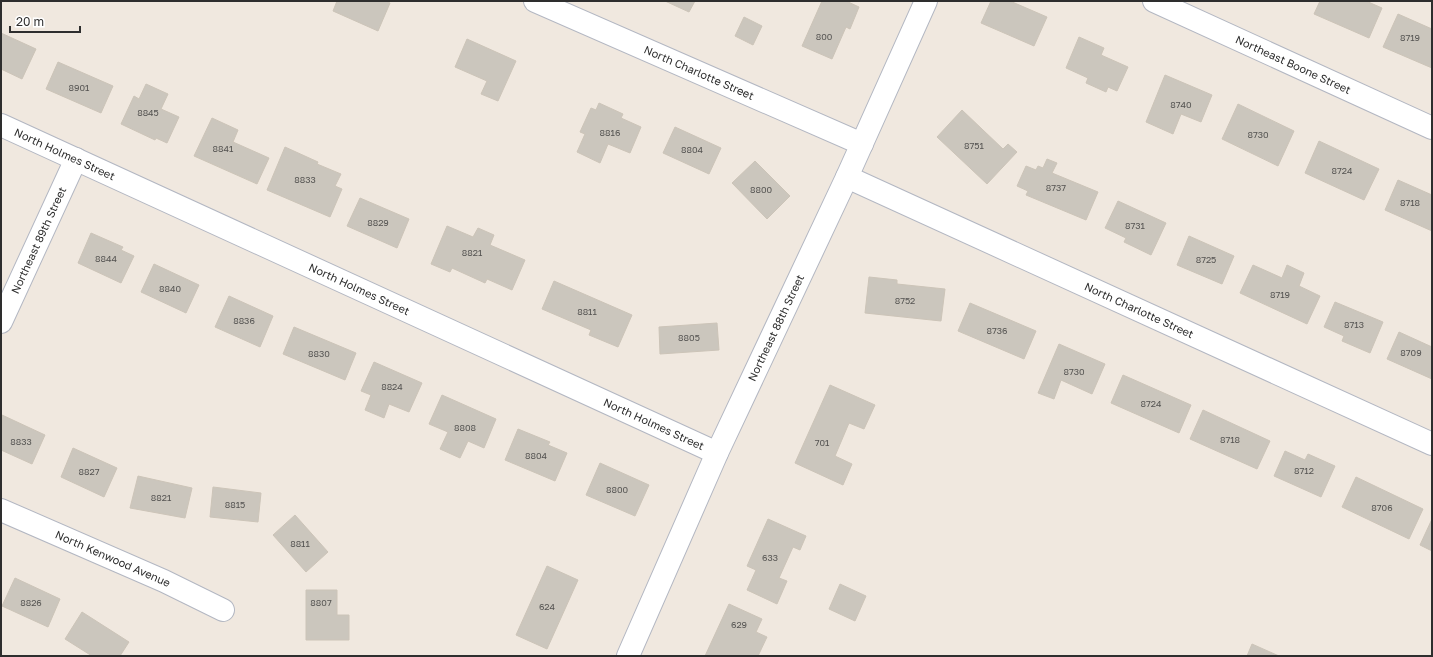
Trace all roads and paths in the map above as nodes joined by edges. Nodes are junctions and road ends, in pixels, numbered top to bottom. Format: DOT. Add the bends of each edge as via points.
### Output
graph roads {
  1 [pos="535,1"];
  2 [pos="926,1"];
  3 [pos="1154,1"];
  4 [pos="1,125"];
  5 [pos="1432,128"];
  6 [pos="862,144"];
  7 [pos="76,159"];
  8 [pos="847,177"];
  9 [pos="1,322"];
  10 [pos="1432,444"];
  11 [pos="717,453"];
  12 [pos="1,510"];
  13 [pos="223,610"];
  14 [pos="628,656"];
  1 -- 6 [label="street, North Charlotte Street"];
  2 -- 6 [label="street, Northeast 88th Street"];
  3 -- 5 [label="street, Northeast Boone Street"];
  4 -- 7 [label="street, North Holmes Street"];
  6 -- 8 [label="street, Northeast 88th Street"];
  7 -- 9 [label="street, Northeast 89th Street"];
  7 -- 11 [label="street, North Holmes Street"];
  8 -- 10 [label="street, North Charlotte Street"];
  8 -- 11 [label="street, Northeast 88th Street"];
  11 -- 14 [label="street, Northeast 88th Street"];
  12 -- 13 [label="street, North Kenwood Avenue" via="164,581"];
}
